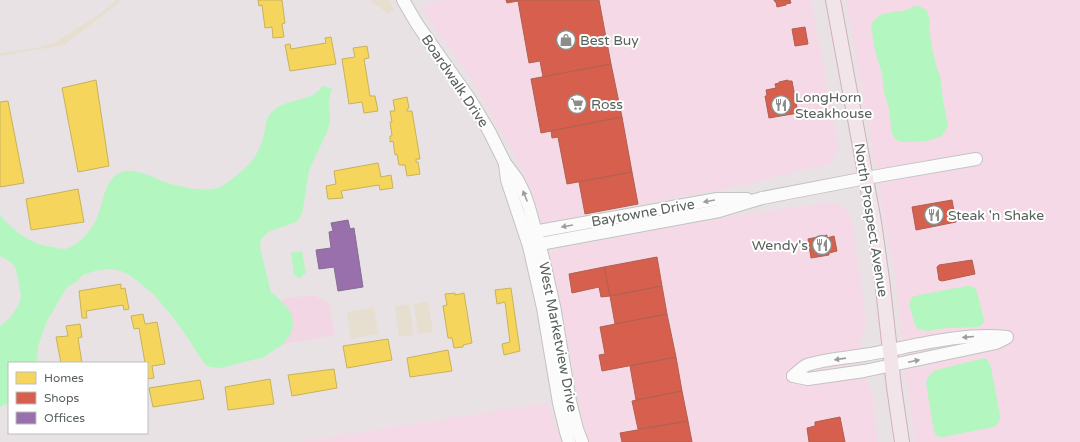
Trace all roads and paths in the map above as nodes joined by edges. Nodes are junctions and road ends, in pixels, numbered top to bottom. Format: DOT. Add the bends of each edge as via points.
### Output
graph roads {
  1 [pos="403,0"];
  2 [pos="832,0"];
  3 [pos="976,159"];
  4 [pos="866,178"];
  5 [pos="762,198"];
  6 [pos="530,233"];
  7 [pos="534,245"];
  8 [pos="890,350"];
  9 [pos="892,366"];
  10 [pos="569,442"];
  11 [pos="582,442"];
  12 [pos="902,442"];
  1 -- 6 [label="street, Boardwalk Drive" via="489,131 505,163 507,180"];
  2 -- 4 [label="main road, North Prospect Avenue"];
  3 -- 4 [label="street, Baytowne Drive"];
  4 -- 5 [label="street, Baytowne Drive"];
  4 -- 8 [label="main road, North Prospect Avenue"];
  5 -- 6 [label="street, Baytowne Drive, one-way" via="717,200"];
  5 -- 7 [label="street, Baytowne Drive" via="719,211"];
  6 -- 7 [label="street, West Marketview Drive"];
  7 -- 10 [label="street, West Marketview Drive" via="559,403"];
  7 -- 11 [label="street, West Marketview Drive" via="544,258 570,401"];
  8 -- 9 [label="main road, North Prospect Avenue"];
  8 -- 9 [label="street, one-way" via="827,360 806,366 793,376 808,379"];
  9 -- 8 [label="street, one-way" via="996,343 1007,337 951,339"];
  9 -- 12 [label="main road, North Prospect Avenue"];
}
